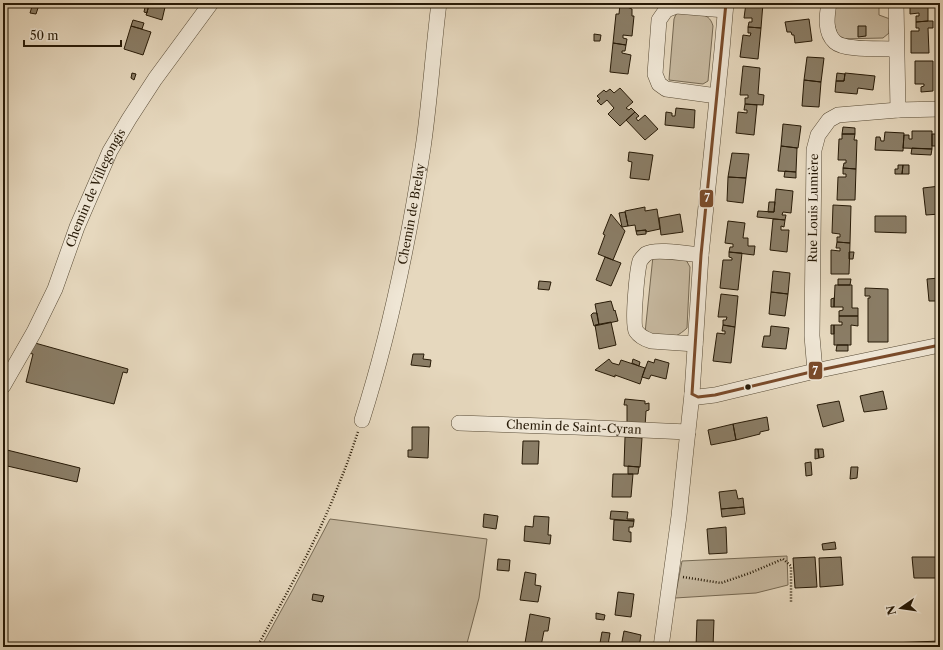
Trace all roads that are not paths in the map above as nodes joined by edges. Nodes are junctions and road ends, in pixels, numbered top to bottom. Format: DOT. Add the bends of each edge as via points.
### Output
graph roads {
  1 [pos="211,3"];
  2 [pos="439,3"];
  3 [pos="829,3"];
  4 [pos="896,3"];
  5 [pos="725,6"];
  6 [pos="896,49"];
  7 [pos="717,96"];
  8 [pos="940,109"];
  9 [pos="898,110"];
  10 [pos="701,254"];
  11 [pos="696,344"];
  12 [pos="940,345"];
  13 [pos="815,371"];
  14 [pos="3,386"];
  15 [pos="692,394"];
  16 [pos="362,420"];
  17 [pos="459,423"];
  18 [pos="688,432"];
  19 [pos="661,647"];
  1 -- 14 [label="street, Chemin de Villegongis" via="155,80 110,151 77,227 55,289"];
  2 -- 16 [label="street, Chemin de Brelay" via="423,147 405,253 375,380"];
  3 -- 6 [label="street" via="828,30 835,42 846,47"];
  4 -- 6 [label="street"];
  5 -- 7 [label="street"];
  5 -- 7 [label="street" via="676,6 666,10 659,20 655,74 658,84 666,89"];
  6 -- 9 [label="street"];
  7 -- 10 [label="street"];
  8 -- 9 [label="street, Rue Louis Lumière"];
  9 -- 13 [label="street, Rue Louis Lumière" via="838,115 829,120 818,135 814,150 812,336"];
  10 -- 11 [label="street"];
  10 -- 11 [label="street" via="656,251 647,253 641,260 638,270 634,321 636,331 644,339"];
  11 -- 15 [label="street"];
  12 -- 13 [label="street"];
  13 -- 15 [label="street" via="715,395 698,397"];
  15 -- 18 [label="street"];
  17 -- 18 [label="street, Chemin de Saint-Cyran"];
  18 -- 19 [label="street" via="680,516"];
}
